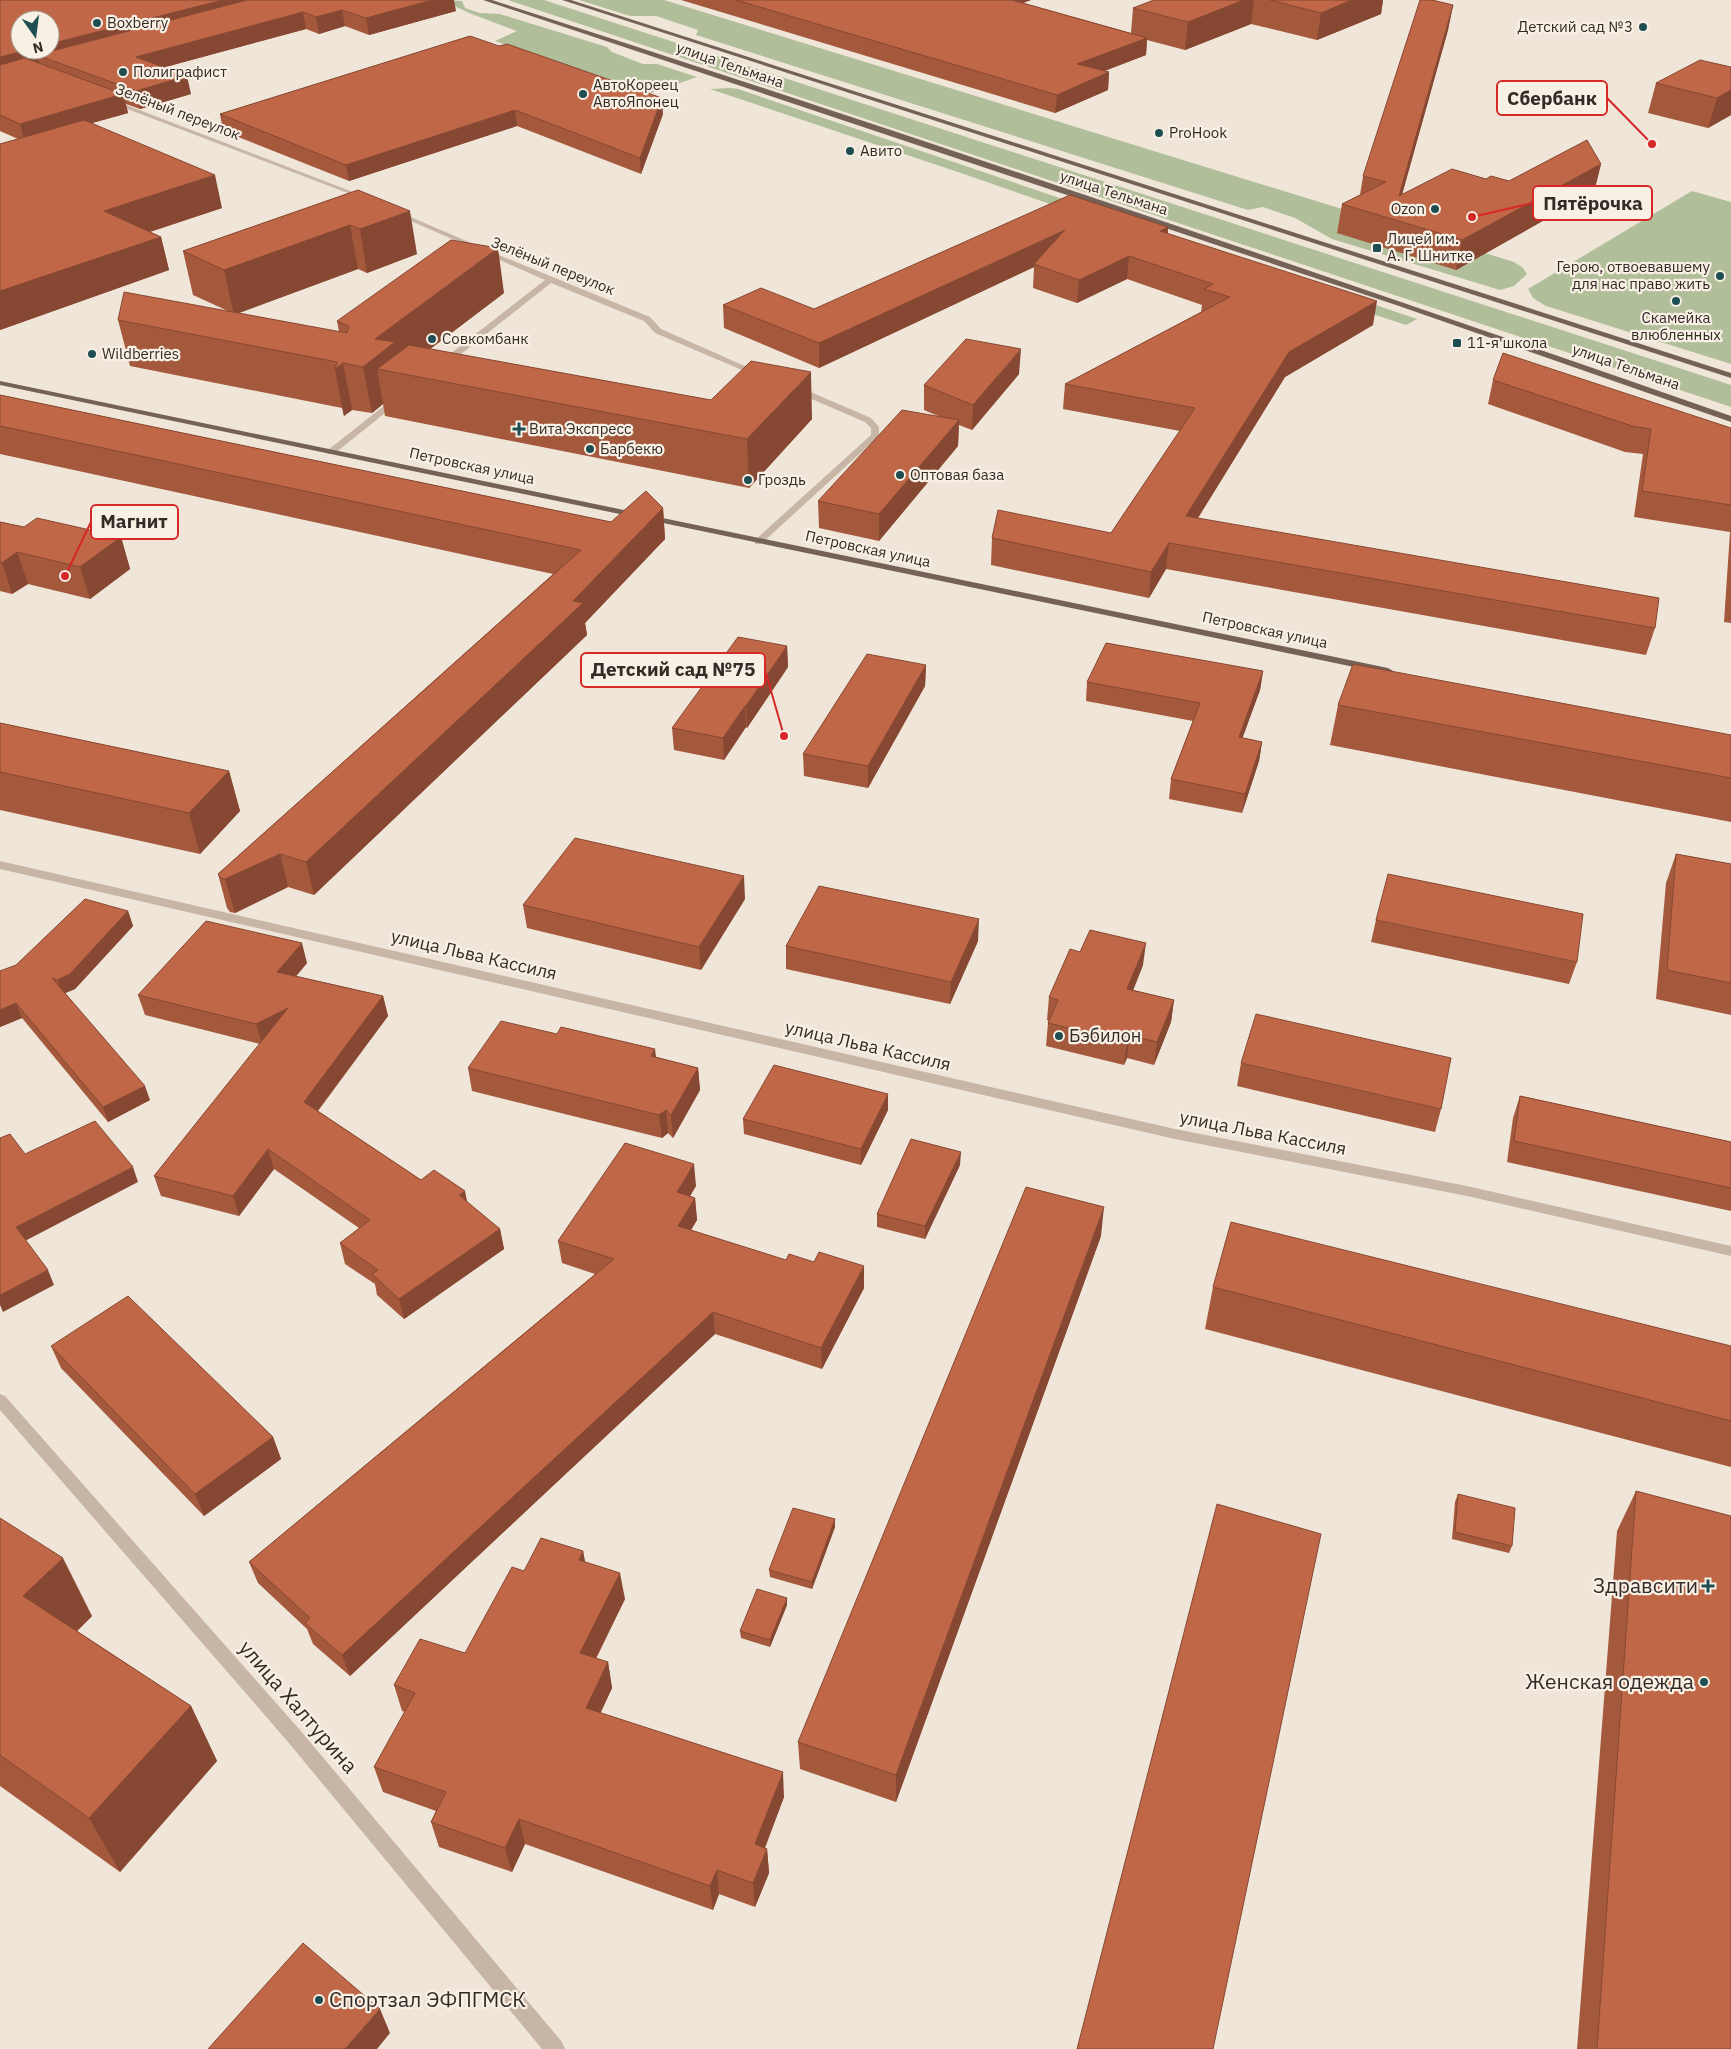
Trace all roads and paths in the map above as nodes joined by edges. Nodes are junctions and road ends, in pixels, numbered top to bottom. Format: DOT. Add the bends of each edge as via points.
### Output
graph roads {
  1 [pos="486,0"];
  2 [pos="565,0"];
  3 [pos="100,97"];
  4 [pos="373,201"];
  5 [pos="390,210"];
  6 [pos="550,280"];
  7 [pos="438,367"];
  8 [pos="1731,376"];
  9 [pos="767,377"];
  10 [pos="0,383"];
  11 [pos="785,385"];
  12 [pos="408,391"];
  13 [pos="1731,419"];
  14 [pos="331,452"];
  15 [pos="758,542"];
  16 [pos="1400,674"];
  17 [pos="0,865"];
  18 [pos="1731,1251"];
  19 [pos="0,1400"];
  20 [pos="555,2049"];
  1 -- 13 [label="main road, улица Тельмана" via="1393,301"];
  2 -- 8 [label="main road, улица Тельмана"];
  3 -- 4 [label="street, Зелёный переулок"];
  5 -- 6 [label="street, Зелёный переулок"];
  6 -- 7 [label="street"];
  6 -- 9 [label="street, Зелёный переулок" via="647,319 658,331"];
  10 -- 14 [label="main road, Петровская улица"];
  11 -- 15 [label="street" via="868,420 875,427 875,436"];
  12 -- 14 [label="street"];
  14 -- 15 [label="main road, Петровская улица"];
  15 -- 16 [label="main road, Петровская улица"];
  17 -- 18 [label="street, улица Льва Кассиля" via="1175,1134 1467,1191"];
  19 -- 20 [label="street, улица Халтурина" via="294,1736"];
}
